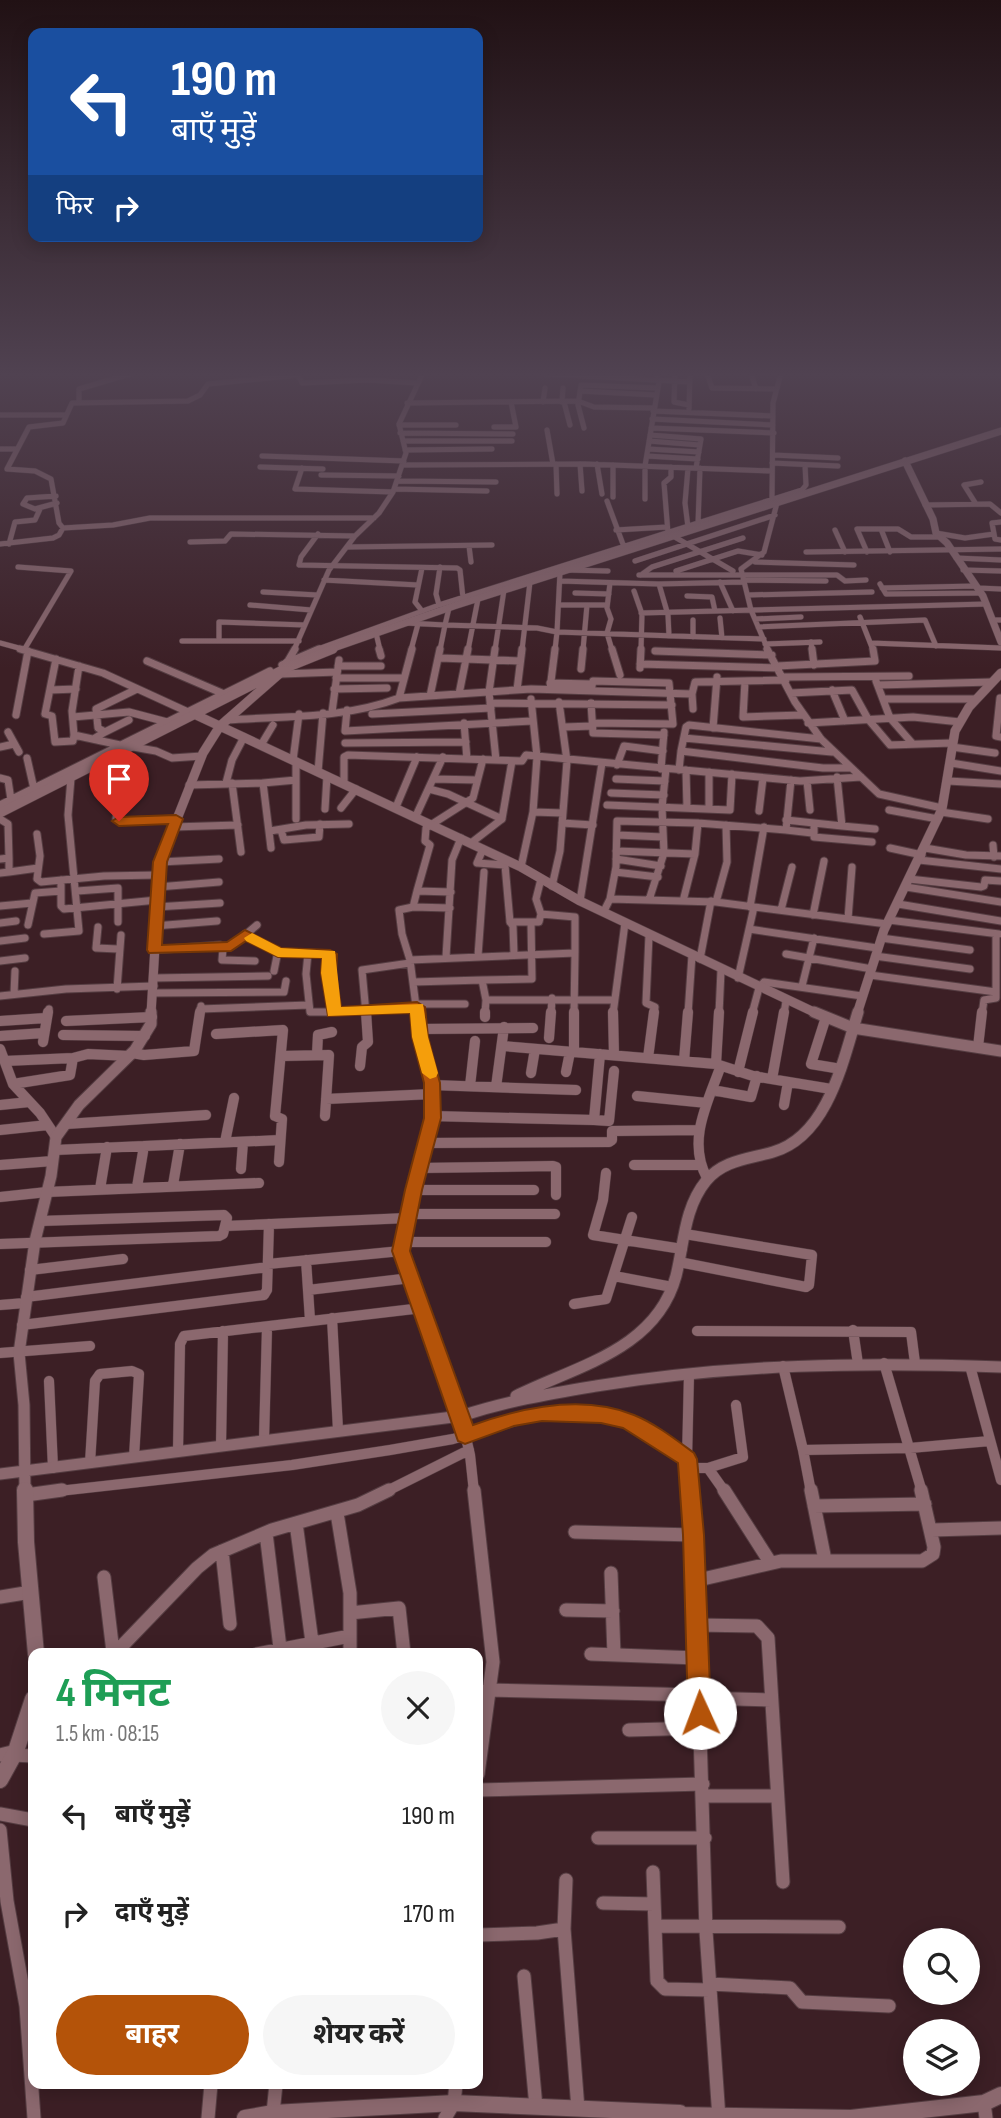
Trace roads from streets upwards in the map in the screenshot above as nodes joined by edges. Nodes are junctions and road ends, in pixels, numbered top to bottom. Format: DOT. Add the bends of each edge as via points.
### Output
graph roads {
  1 [pos="772,471"];
  2 [pos="37,472"];
  3 [pos="300,472"];
  4 [pos="322,472"];
  5 [pos="400,472"];
  6 [pos="556,472"];
  7 [pos="581,472"];
  8 [pos="598,472"];
  9 [pos="612,472"];
  10 [pos="645,472"];
  11 [pos="671,472"];
  12 [pos="688,472"];
  13 [pos="698,472"];
  14 [pos="805,472"];
  15 [pos="869,472"];
  16 [pos="910,472"];
  17 [pos="398,478"];
  18 [pos="496,482"];
  19 [pos="981,482"];
  20 [pos="315,491"];
  21 [pos="394,491"];
  22 [pos="487,491"];
  23 [pos="582,491"];
  24 [pos="557,494"];
  25 [pos="602,494"];
  26 [pos="645,499"];
  27 [pos="56,500"];
  28 [pos="775,500"];
  29 [pos="976,504"];
  30 [pos="925,505"];
  31 [pos="40,509"];
  32 [pos="1001,513"];
  33 [pos="775,515"];
  34 [pos="261,518"];
  35 [pos="374,518"];
  36 [pos="1001,522"];
  37 [pos="698,524"];
  38 [pos="688,527"];
  39 [pos="63,528"];
  40 [pos="881,529"];
  41 [pos="616,530"];
  42 [pos="835,530"];
  43 [pos="996,532"];
  44 [pos="260,533"];
  45 [pos="669,533"];
  46 [pos="318,534"];
  47 [pos="937,535"];
  48 [pos="355,536"];
  49 [pos="743,538"];
  50 [pos="1001,540"];
  51 [pos="190,542"];
  52 [pos="0,544"];
  53 [pos="9,544"];
  54 [pos="686,544"];
  55 [pos="492,545"];
  56 [pos="469,546"];
  57 [pos="346,547"];
  58 [pos="624,547"];
  59 [pos="634,548"];
  60 [pos="950,548"];
  61 [pos="1001,549"];
  62 [pos="698,551"];
  63 [pos="806,552"];
  64 [pos="845,552"];
  65 [pos="867,552"];
  66 [pos="890,552"];
  67 [pos="762,555"];
  68 [pos="956,558"];
  69 [pos="712,559"];
  70 [pos="1001,560"];
  71 [pos="635,561"];
  72 [pos="471,562"];
  73 [pos="753,562"];
  74 [pos="332,565"];
  75 [pos="854,565"];
  76 [pos="18,567"];
  77 [pos="440,567"];
  78 [pos="422,568"];
  79 [pos="963,570"];
  80 [pos="562,571"];
  81 [pos="608,571"];
  82 [pos="1001,571"];
  83 [pos="665,574"];
  84 [pos="640,575"];
  85 [pos="741,577"];
  86 [pos="324,580"];
  87 [pos="866,580"];
  88 [pos="826,581"];
  89 [pos="530,582"];
  90 [pos="720,582"];
  91 [pos="684,583"];
  92 [pos="644,584"];
  93 [pos="659,584"];
  94 [pos="418,585"];
  95 [pos="881,586"];
  96 [pos="610,589"];
  97 [pos="978,589"];
  98 [pos="1001,589"];
  99 [pos="504,590"];
  100 [pos="578,590"];
  101 [pos="634,590"];
  102 [pos="263,592"];
  103 [pos="872,592"];
  104 [pos="317,595"];
  105 [pos="748,595"];
  106 [pos="687,596"];
  107 [pos="464,598"];
  108 [pos="478,599"];
  109 [pos="987,604"];
  110 [pos="250,605"];
  111 [pos="439,605"];
  112 [pos="559,605"];
  113 [pos="587,605"];
  114 [pos="607,606"];
  115 [pos="856,607"];
  116 [pos="449,608"];
  117 [pos="311,610"];
  118 [pos="751,610"];
  119 [pos="715,611"];
  120 [pos="733,611"];
  121 [pos="426,612"];
  122 [pos="667,612"];
  123 [pos="641,613"];
  124 [pos="692,616"];
  125 [pos="801,617"];
  126 [pos="720,618"];
  127 [pos="997,620"];
  128 [pos="862,621"];
  129 [pos="406,623"];
  130 [pos="757,623"];
  131 [pos="418,624"];
  132 [pos="305,625"];
  133 [pos="446,625"];
  134 [pos="472,626"];
  135 [pos="499,627"];
  136 [pos="526,628"];
  137 [pos="557,632"];
  138 [pos="584,632"];
  139 [pos="376,633"];
  140 [pos="607,633"];
  141 [pos="641,634"];
  142 [pos="669,636"];
  143 [pos="693,637"];
  144 [pos="1000,637"];
  145 [pos="722,638"];
  146 [pos="182,641"];
  147 [pos="219,641"];
  148 [pos="299,641"];
  149 [pos="764,641"];
  150 [pos="811,642"];
  151 [pos="820,642"];
  152 [pos="0,643"];
  153 [pos="871,643"];
  154 [pos="936,646"];
  155 [pos="1001,648"];
  156 [pos="26,650"];
  157 [pos="655,651"];
  158 [pos="772,655"];
  159 [pos="381,656"];
  160 [pos="440,658"];
  161 [pos="56,659"];
  162 [pos="465,659"];
  163 [pos="492,660"];
  164 [pos="147,661"];
  165 [pos="520,661"];
  166 [pos="814,665"];
  167 [pos="79,666"];
  168 [pos="381,666"];
  169 [pos="716,666"];
  170 [pos="285,667"];
  171 [pos="778,667"];
  172 [pos="338,669"];
  173 [pos="581,669"];
  174 [pos="1001,673"];
  175 [pos="620,675"];
  176 [pos="875,676"];
  177 [pos="909,676"];
  178 [pos="404,678"];
  179 [pos="785,678"];
  180 [pos="717,681"];
  181 [pos="744,681"];
  182 [pos="992,682"];
  183 [pos="878,685"];
  184 [pos="550,686"];
  185 [pos="387,688"];
  186 [pos="76,689"];
  187 [pos="137,689"];
  188 [pos="334,689"];
  189 [pos="531,689"];
  190 [pos="50,690"];
  191 [pos="517,690"];
  192 [pos="832,691"];
  193 [pos="489,692"];
  194 [pos="791,692"];
  195 [pos="224,694"];
  196 [pos="459,694"];
  197 [pos="672,694"];
  198 [pos="692,694"];
  199 [pos="430,696"];
  200 [pos="979,696"];
  201 [pos="400,698"];
  202 [pos="1000,698"];
  203 [pos="883,699"];
  204 [pos="531,702"];
  205 [pos="559,702"];
  206 [pos="591,703"];
  207 [pos="491,705"];
  208 [pos="672,705"];
  209 [pos="693,709"];
  210 [pos="347,710"];
  211 [pos="332,712"];
  212 [pos="323,713"];
  213 [pos="192,714"];
  214 [pos="371,714"];
  215 [pos="16,715"];
  216 [pos="97,715"];
  217 [pos="299,715"];
  218 [pos="803,715"];
  219 [pos="73,717"];
  220 [pos="250,718"];
  221 [pos="890,718"];
  222 [pos="868,719"];
  223 [pos="129,720"];
  224 [pos="532,721"];
  225 [pos="845,721"];
  226 [pos="167,722"];
  227 [pos="492,722"];
  228 [pos="960,722"];
  229 [pos="223,723"];
  230 [pos="464,723"];
  231 [pos="808,723"];
  232 [pos="273,725"];
  233 [pos="592,725"];
  234 [pos="664,725"];
  235 [pos="564,727"];
  236 [pos="713,728"];
  237 [pos="345,731"];
  238 [pos="8,732"];
  239 [pos="104,732"];
  240 [pos="74,735"];
  241 [pos="664,735"];
  242 [pos="243,736"];
  243 [pos="1001,737"];
  244 [pos="95,738"];
  245 [pos="684,738"];
  246 [pos="821,739"];
  247 [pos="466,741"];
  248 [pos="345,743"];
  249 [pos="912,743"];
  250 [pos="121,745"];
  251 [pos="261,745"];
  252 [pos="952,745"];
  253 [pos="0,747"];
  254 [pos="133,747"];
  255 [pos="663,751"];
  256 [pos="681,751"];
  257 [pos="832,752"];
  258 [pos="995,753"];
  259 [pos="202,756"];
  260 [pos="345,756"];
  261 [pos="417,757"];
  262 [pos="443,757"];
  263 [pos="537,757"];
  264 [pos="27,758"];
  265 [pos="100,759"];
  266 [pos="467,759"];
  267 [pos="483,759"];
  268 [pos="496,760"];
  269 [pos="295,761"];
  270 [pos="512,761"];
  271 [pos="567,761"];
  272 [pos="602,763"];
  273 [pos="951,763"];
  274 [pos="617,765"];
  275 [pos="851,768"];
  276 [pos="664,769"];
  277 [pos="682,770"];
  278 [pos="1001,771"];
  279 [pos="709,772"];
  280 [pos="322,774"];
  281 [pos="732,774"];
  282 [pos="861,776"];
  283 [pos="837,777"];
  284 [pos="0,778"];
  285 [pos="71,778"];
  286 [pos="763,778"];
  287 [pos="433,779"];
  288 [pos="616,779"];
  289 [pos="296,780"];
  290 [pos="477,780"];
  291 [pos="791,780"];
  292 [pos="665,781"];
  293 [pos="807,781"];
  294 [pos="948,781"];
  295 [pos="229,783"];
  296 [pos="263,783"];
  297 [pos="344,784"];
  298 [pos="1001,784"];
  299 [pos="189,785"];
  300 [pos="34,789"];
  301 [pos="356,789"];
  302 [pos="429,789"];
  303 [pos="5,790"];
  304 [pos="611,793"];
  305 [pos="664,794"];
  306 [pos="10,800"];
  307 [pos="118,803"];
  308 [pos="467,803"];
  309 [pos="607,805"];
  310 [pos="0,806"];
  311 [pos="396,807"];
  312 [pos="662,807"];
  313 [pos="341,808"];
  314 [pos="687,808"];
  315 [pos="325,809"];
  316 [pos="709,809"];
  317 [pos="810,810"];
  318 [pos="889,810"];
  319 [pos="760,811"];
  320 [pos="533,812"];
  321 [pos="563,813"];
  322 [pos="941,813"];
  323 [pos="0,815"];
  324 [pos="415,818"];
  325 [pos="296,819"];
  326 [pos="502,819"];
  327 [pos="988,819"];
  328 [pos="786,820"];
  329 [pos="662,822"];
  330 [pos="175,823"];
  331 [pos="562,823"];
  332 [pos="698,823"];
  333 [pos="814,823"];
  334 [pos="320,824"];
  335 [pos="349,824"];
  336 [pos="429,824"];
  337 [pos="237,825"];
  338 [pos="593,825"];
  339 [pos="726,825"];
  340 [pos="842,826"];
  341 [pos="764,827"];
  342 [pos="875,829"];
  343 [pos="281,830"];
  344 [pos="786,830"];
  345 [pos="270,831"];
  346 [pos="812,833"];
  347 [pos="37,834"];
  348 [pos="617,835"];
  349 [pos="663,837"];
  350 [pos="461,838"];
  351 [pos="872,842"];
  352 [pos="471,843"];
  353 [pos="993,845"];
  354 [pos="271,848"];
  355 [pos="890,848"];
  356 [pos="483,849"];
  357 [pos="241,852"];
  358 [pos="664,853"];
  359 [pos="695,854"];
  360 [pos="922,854"];
  361 [pos="616,855"];
  362 [pos="997,857"];
  363 [pos="4,858"];
  364 [pos="219,859"];
  365 [pos="824,861"];
  366 [pos="160,862"];
  367 [pos="507,863"];
  368 [pos="661,866"];
  369 [pos="521,867"];
  370 [pos="792,867"];
  371 [pos="852,867"];
  372 [pos="38,868"];
  373 [pos="1001,869"];
  374 [pos="484,872"];
  375 [pos="615,872"];
  376 [pos="4,873"];
  377 [pos="158,874"];
  378 [pos="658,877"];
  379 [pos="76,878"];
  380 [pos="541,879"];
  381 [pos="61,880"];
  382 [pos="1000,881"];
  383 [pos="219,882"];
  384 [pos="908,883"];
  385 [pos="552,886"];
  386 [pos="158,887"];
  387 [pos="61,891"];
  388 [pos="77,891"];
  389 [pos="417,891"];
  390 [pos="451,892"];
  391 [pos="610,900"];
  392 [pos="649,900"];
  393 [pos="580,901"];
  394 [pos="683,901"];
  395 [pos="714,902"];
  396 [pos="1001,902"];
  397 [pos="33,903"];
  398 [pos="220,903"];
  399 [pos="119,904"];
  400 [pos="156,904"];
  401 [pos="898,904"];
  402 [pos="0,906"];
  403 [pos="414,907"];
  404 [pos="752,907"];
  405 [pos="79,908"];
  406 [pos="450,908"];
  407 [pos="781,910"];
  408 [pos="604,911"];
  409 [pos="541,914"];
  410 [pos="813,915"];
  411 [pos="848,919"];
  412 [pos="16,921"];
  413 [pos="217,921"];
  414 [pos="1001,921"];
  415 [pos="118,922"];
  416 [pos="510,922"];
  417 [pos="531,922"];
  418 [pos="888,922"];
  419 [pos="0,923"];
  420 [pos="625,923"];
  421 [pos="28,925"];
  422 [pos="257,925"];
  423 [pos="154,926"];
  424 [pos="99,927"];
  425 [pos="749,929"];
  426 [pos="44,934"];
  427 [pos="245,934"];
  428 [pos="998,934"];
  429 [pos="121,935"];
  430 [pos="649,935"];
  431 [pos="25,938"];
  432 [pos="814,938"];
  433 [pos="0,941"];
  434 [pos="222,946"];
  435 [pos="877,948"];
  436 [pos="118,949"];
  437 [pos="154,950"];
  438 [pos="970,950"];
  439 [pos="278,952"];
  440 [pos="308,953"];
  441 [pos="575,953"];
  442 [pos="533,954"];
  443 [pos="786,954"];
  444 [pos="514,955"];
  445 [pos="478,956"];
  446 [pos="446,957"];
  447 [pos="696,957"];
  448 [pos="25,958"];
  449 [pos="810,958"];
  450 [pos="0,961"];
  451 [pos="255,961"];
  452 [pos="410,962"];
  453 [pos="970,969"];
  454 [pos="721,970"];
  455 [pos="15,971"];
  456 [pos="871,972"];
  457 [pos="271,973"];
  458 [pos="738,978"];
  459 [pos="482,980"];
  460 [pos="286,981"];
  461 [pos="413,982"];
  462 [pos="154,986"];
  463 [pos="802,986"];
  464 [pos="759,988"];
  465 [pos="117,989"];
  466 [pos="996,992"];
  467 [pos="14,994"];
  468 [pos="0,996"];
  469 [pos="862,996"];
  470 [pos="552,998"];
  471 [pos="573,998"];
  472 [pos="486,1000"];
  473 [pos="613,1000"];
  474 [pos="786,1001"];
  475 [pos="465,1004"];
  476 [pos="309,1005"];
  477 [pos="417,1006"];
  478 [pos="367,1011"];
  479 [pos="334,1012"];
  480 [pos="152,1017"];
  481 [pos="485,1017"];
  482 [pos="826,1017"];
  483 [pos="0,1021"];
  484 [pos="66,1021"];
  485 [pos="503,1027"];
  486 [pos="533,1028"];
  487 [pos="853,1028"];
  488 [pos="419,1029"];
  489 [pos="332,1032"];
  490 [pos="216,1034"];
  491 [pos="63,1035"];
  492 [pos="0,1036"];
  493 [pos="145,1036"];
  494 [pos="549,1038"];
  495 [pos="475,1041"];
  496 [pos="502,1046"];
  497 [pos="978,1047"];
  498 [pos="0,1049"];
  499 [pos="535,1049"];
  500 [pos="1001,1051"];
  501 [pos="572,1052"];
  502 [pos="131,1054"];
  503 [pos="317,1054"];
  504 [pos="600,1054"];
  505 [pos="614,1055"];
  506 [pos="281,1056"];
  507 [pos="73,1058"];
  508 [pos="648,1058"];
  509 [pos="5,1061"];
  510 [pos="684,1061"];
  511 [pos="360,1066"];
  512 [pos="718,1066"];
  513 [pos="841,1069"];
  514 [pos="614,1071"];
  515 [pos="566,1072"];
  516 [pos="738,1072"];
  517 [pos="531,1073"];
  518 [pos="757,1076"];
  519 [pos="772,1079"];
  520 [pos="788,1082"];
  521 [pos="13,1084"];
  522 [pos="470,1086"];
  523 [pos="496,1087"];
  524 [pos="432,1089"];
  525 [pos="831,1089"];
  526 [pos="576,1090"];
  527 [pos="712,1090"];
  528 [pos="637,1096"];
  529 [pos="234,1098"];
  530 [pos="326,1099"];
  531 [pos="29,1102"];
  532 [pos="707,1103"];
  533 [pos="0,1105"];
  534 [pos="784,1105"];
  535 [pos="206,1115"];
  536 [pos="325,1116"];
  537 [pos="432,1116"];
  538 [pos="594,1120"];
  539 [pos="609,1121"];
  540 [pos="66,1124"];
  541 [pos="48,1125"];
  542 [pos="0,1130"];
  543 [pos="699,1130"];
  544 [pos="612,1131"];
  545 [pos="56,1137"];
  546 [pos="280,1140"];
  547 [pos="225,1142"];
  548 [pos="243,1142"];
  549 [pos="427,1143"];
  550 [pos="180,1144"];
  551 [pos="144,1146"];
  552 [pos="107,1147"];
  553 [pos="54,1155"];
  554 [pos="279,1162"];
  555 [pos="0,1165"];
  556 [pos="634,1165"];
  557 [pos="699,1165"];
  558 [pos="419,1168"];
  559 [pos="241,1170"];
  560 [pos="606,1173"];
  561 [pos="707,1178"];
  562 [pos="259,1183"];
  563 [pos="173,1185"];
  564 [pos="136,1187"];
  565 [pos="100,1189"];
  566 [pos="534,1189"];
  567 [pos="413,1190"];
  568 [pos="47,1192"];
  569 [pos="555,1195"];
  570 [pos="0,1197"];
  571 [pos="555,1214"];
  572 [pos="407,1216"];
  573 [pos="632,1217"];
  574 [pos="40,1221"];
  575 [pos="269,1224"];
  576 [pos="225,1226"];
  577 [pos="685,1234"];
  578 [pos="625,1240"];
  579 [pos="35,1241"];
  580 [pos="546,1242"];
  581 [pos="0,1244"];
  582 [pos="402,1246"];
  583 [pos="682,1249"];
  584 [pos="123,1259"];
  585 [pos="306,1260"];
  586 [pos="679,1262"];
  587 [pos="268,1265"];
  588 [pos="30,1270"];
  589 [pos="614,1276"];
  590 [pos="411,1278"];
  591 [pos="671,1287"];
  592 [pos="308,1290"];
  593 [pos="25,1300"];
  594 [pos="574,1304"];
  595 [pos="0,1305"];
  596 [pos="422,1308"];
  597 [pos="332,1318"];
  598 [pos="310,1320"];
  599 [pos="22,1325"];
  600 [pos="267,1328"];
  601 [pos="223,1331"];
  602 [pos="697,1331"];
  603 [pos="853,1331"];
  604 [pos="90,1346"];
  605 [pos="0,1353"];
  606 [pos="19,1353"];
  607 [pos="884,1363"];
  608 [pos="915,1363"];
  609 [pos="858,1364"];
  610 [pos="783,1366"];
  611 [pos="970,1366"];
  612 [pos="1001,1367"];
  613 [pos="689,1374"];
  614 [pos="49,1381"];
  615 [pos="507,1401"];
  616 [pos="736,1405"];
  617 [pos="460,1416"];
  618 [pos="338,1430"];
  619 [pos="465,1436"];
  620 [pos="264,1440"];
  621 [pos="990,1441"];
  622 [pos="221,1446"];
  623 [pos="910,1448"];
  624 [pos="469,1450"];
  625 [pos="803,1450"];
  626 [pos="178,1451"];
  627 [pos="134,1457"];
  628 [pos="90,1463"];
  629 [pos="687,1463"];
  630 [pos="53,1468"];
  631 [pos="708,1468"];
  632 [pos="26,1472"];
  633 [pos="0,1474"];
  634 [pos="1001,1480"];
  635 [pos="26,1495"];
  636 [pos="925,1504"];
  637 [pos="814,1506"];
  638 [pos="337,1513"];
  639 [pos="296,1523"];
  640 [pos="1001,1528"];
  641 [pos="932,1530"];
  642 [pos="575,1532"];
  643 [pos="266,1533"];
  644 [pos="694,1535"];
  645 [pos="222,1551"];
  646 [pos="825,1560"];
  647 [pos="770,1562"];
  648 [pos="611,1573"];
  649 [pos="104,1577"];
  650 [pos="694,1581"];
  651 [pos="31,1591"];
  652 [pos="0,1597"];
  653 [pos="566,1610"];
  654 [pos="613,1611"];
  655 [pos="350,1613"];
  656 [pos="230,1624"];
  657 [pos="696,1625"];
  658 [pos="350,1636"];
  659 [pos="312,1642"];
  660 [pos="36,1648"];
  661 [pos="115,1648"];
  662 [pos="120,1648"];
  663 [pos="280,1648"];
  664 [pos="351,1648"];
  665 [pos="403,1648"];
  666 [pos="591,1654"];
  667 [pos="614,1655"];
  668 [pos="697,1658"];
  669 [pos="487,1690"];
  670 [pos="699,1696"];
  671 [pos="771,1700"];
  672 [pos="28,1711"];
  673 [pos="483,1727"];
  674 [pos="700,1728"];
  675 [pos="629,1730"];
  676 [pos="10,1753"];
  677 [pos="28,1755"];
  678 [pos="0,1780"];
  679 [pos="483,1790"];
  680 [pos="703,1790"];
  681 [pos="776,1796"];
  682 [pos="0,1814"];
  683 [pos="28,1819"];
  684 [pos="0,1830"];
  685 [pos="598,1838"];
  686 [pos="705,1838"];
  687 [pos="653,1872"];
  688 [pos="566,1880"];
  689 [pos="783,1882"];
  690 [pos="603,1903"];
  691 [pos="654,1904"];
  692 [pos="655,1926"];
  693 [pos="706,1926"];
  694 [pos="839,1927"];
  695 [pos="564,1929"];
  696 [pos="483,1936"];
  697 [pos="524,1976"];
  698 [pos="710,1987"];
  699 [pos="888,2006"];
  700 [pos="28,2031"];
  701 [pos="32,2089"];
  702 [pos="211,2089"];
  703 [pos="275,2089"];
  704 [pos="455,2089"];
  705 [pos="1001,2095"];
  706 [pos="536,2107"];
  707 [pos="578,2109"];
  708 [pos="449,2110"];
  709 [pos="985,2111"];
  710 [pos="273,2113"];
  711 [pos="676,2116"];
  712 [pos="718,2117"];
  713 [pos="34,2118"];
  714 [pos="208,2118"];
  715 [pos="248,2118"];
  1 -- 28 [label="street"];
  2 -- 27 [label="street" via="51,479"];
  3 -- 20 [label="street" via="294,488"];
  4 -- 17 [label="street"];
  4 -- 20 [label="street"];
  5 -- 17 [label="street"];
  6 -- 24 [label="street"];
  7 -- 23 [label="street"];
  8 -- 25 [label="street"];
  9 -- 41 [label="street" via="610,499"];
  10 -- 26 [label="street"];
  11 -- 45 [label="street" via="664,482"];
  12 -- 38 [label="street"];
  13 -- 37 [label="street"];
  14 -- 28 [label="street" via="804,489"];
  15 -- 28 [label="street"];
  16 -- 30 [label="street"];
  17 -- 18 [label="street"];
  17 -- 21 [label="street"];
  19 -- 29 [label="street" via="964,485"];
  20 -- 21 [label="street"];
  21 -- 22 [label="street"];
  21 -- 35 [label="street"];
  27 -- 31 [label="street"];
  27 -- 31 [label="street" via="23,500 26,507"];
  27 -- 39 [label="street"];
  28 -- 33 [label="street"];
  28 -- 37 [label="street"];
  28 -- 45 [label="street"];
  29 -- 30 [label="street"];
  29 -- 32 [label="street" via="992,505"];
  30 -- 47 [label="street"];
  31 -- 53 [label="street" via="35,520 15,522"];
  33 -- 54 [label="street"];
  33 -- 67 [label="street"];
  34 -- 35 [label="street"];
  34 -- 39 [label="street" via="150,518"];
  34 -- 44 [label="street"];
  35 -- 48 [label="street"];
  36 -- 43 [label="street" via="992,522"];
  37 -- 38 [label="street"];
  38 -- 45 [label="street"];
  39 -- 53 [label="street" via="52,538"];
  40 -- 47 [label="street" via="901,529 911,537"];
  40 -- 65 [label="street" via="857,529"];
  40 -- 66 [label="street"];
  41 -- 45 [label="street"];
  41 -- 58 [label="street"];
  42 -- 64 [label="street"];
  43 -- 47 [label="street" via="965,538"];
  43 -- 50 [label="street" via="995,538"];
  44 -- 46 [label="street"];
  44 -- 51 [label="street"];
  45 -- 54 [label="street"];
  45 -- 58 [label="street"];
  45 -- 59 [label="street"];
  46 -- 48 [label="street"];
  46 -- 74 [label="street" via="298,564"];
  47 -- 60 [label="street"];
  48 -- 57 [label="street"];
  49 -- 62 [label="street"];
  52 -- 53 [label="street"];
  54 -- 62 [label="street"];
  54 -- 71 [label="street"];
  55 -- 56 [label="street"];
  56 -- 57 [label="street"];
  56 -- 72 [label="street"];
  57 -- 74 [label="street"];
  58 -- 80 [label="street"];
  59 -- 71 [label="street"];
  59 -- 80 [label="street"];
  60 -- 61 [label="street"];
  60 -- 66 [label="street"];
  60 -- 68 [label="street"];
  62 -- 69 [label="street"];
  62 -- 84 [label="street"];
  63 -- 64 [label="street"];
  64 -- 65 [label="street"];
  65 -- 66 [label="street"];
  67 -- 69 [label="street" via="738,551"];
  67 -- 73 [label="street"];
  68 -- 70 [label="street"];
  68 -- 79 [label="street"];
  69 -- 83 [label="street"];
  69 -- 85 [label="street"];
  71 -- 84 [label="street"];
  73 -- 75 [label="street"];
  73 -- 85 [label="street" via="745,566"];
  74 -- 78 [label="street"];
  74 -- 86 [label="street"];
  76 -- 156 [label="street" via="71,571"];
  77 -- 78 [label="street"];
  77 -- 107 [label="street" via="459,568"];
  77 -- 111 [label="street"];
  78 -- 94 [label="street"];
  79 -- 82 [label="street"];
  79 -- 97 [label="street"];
  80 -- 81 [label="street"];
  80 -- 89 [label="street"];
  80 -- 96 [label="street"];
  80 -- 107 [label="street"];
  80 -- 112 [label="street"];
  83 -- 84 [label="street"];
  83 -- 85 [label="street"];
  84 -- 92 [label="street"];
  85 -- 87 [label="street" via="837,575 845,581"];
  85 -- 88 [label="street"];
  85 -- 90 [label="street"];
  85 -- 105 [label="street"];
  86 -- 94 [label="street"];
  86 -- 104 [label="street"];
  89 -- 99 [label="street"];
  89 -- 136 [label="street"];
  90 -- 91 [label="street"];
  90 -- 120 [label="street"];
  91 -- 93 [label="street"];
  91 -- 106 [label="street"];
  92 -- 93 [label="street"];
  92 -- 96 [label="street"];
  93 -- 122 [label="street"];
  94 -- 121 [label="street" via="415,602"];
  95 -- 97 [label="street" via="888,594"];
  96 -- 100 [label="street"];
  96 -- 114 [label="street"];
  97 -- 98 [label="street"];
  97 -- 109 [label="street"];
  99 -- 108 [label="street"];
  99 -- 135 [label="street"];
  101 -- 123 [label="street"];
  102 -- 104 [label="street"];
  103 -- 105 [label="street"];
  104 -- 117 [label="street"];
  105 -- 118 [label="street"];
  106 -- 119 [label="street" via="712,597"];
  106 -- 124 [label="street"];
  107 -- 111 [label="street"];
  108 -- 116 [label="street"];
  108 -- 134 [label="street"];
  109 -- 115 [label="street"];
  109 -- 127 [label="street"];
  110 -- 117 [label="street"];
  111 -- 121 [label="street"];
  112 -- 113 [label="street"];
  112 -- 137 [label="street"];
  113 -- 114 [label="street"];
  113 -- 138 [label="street"];
  114 -- 140 [label="street" via="611,619"];
  115 -- 118 [label="street"];
  115 -- 128 [label="street"];
  116 -- 121 [label="street"];
  116 -- 133 [label="street"];
  117 -- 132 [label="street"];
  118 -- 120 [label="street"];
  118 -- 130 [label="street"];
  119 -- 120 [label="street"];
  119 -- 124 [label="street"];
  121 -- 129 [label="street"];
  121 -- 170 [label="street" via="346,637"];
  122 -- 123 [label="street"];
  122 -- 124 [label="street"];
  122 -- 142 [label="street"];
  123 -- 141 [label="street"];
  124 -- 143 [label="street"];
  125 -- 130 [label="street"];
  126 -- 145 [label="street"];
  127 -- 144 [label="street"];
  128 -- 130 [label="street"];
  128 -- 153 [label="street"];
  128 -- 154 [label="street" via="925,620"];
  129 -- 131 [label="street"];
  129 -- 139 [label="street"];
  130 -- 149 [label="street"];
  131 -- 133 [label="street"];
  131 -- 178 [label="street"];
  132 -- 147 [label="street" via="219,622"];
  132 -- 148 [label="street"];
  133 -- 134 [label="street"];
  133 -- 160 [label="street"];
  134 -- 135 [label="street"];
  134 -- 162 [label="street"];
  135 -- 136 [label="street"];
  135 -- 163 [label="street"];
  136 -- 137 [label="street"];
  136 -- 165 [label="street"];
  137 -- 138 [label="street"];
  137 -- 184 [label="street"];
  138 -- 140 [label="street"];
  138 -- 173 [label="street"];
  139 -- 159 [label="street"];
  139 -- 170 [label="street"];
  140 -- 141 [label="street"];
  140 -- 175 [label="street"];
  141 -- 142 [label="street"];
  141 -- 169 [label="street" via="640,667"];
  142 -- 143 [label="street"];
  143 -- 145 [label="street"];
  145 -- 149 [label="street"];
  146 -- 147 [label="street"];
  147 -- 148 [label="street"];
  148 -- 170 [label="street"];
  149 -- 150 [label="street"];
  149 -- 158 [label="street"];
  150 -- 151 [label="street"];
  150 -- 166 [label="street"];
  152 -- 156 [label="street"];
  153 -- 154 [label="street"];
  153 -- 166 [label="street" via="873,662"];
  154 -- 155 [label="street"];
  156 -- 161 [label="street"];
  156 -- 215 [label="street"];
  157 -- 158 [label="street"];
  158 -- 171 [label="street"];
  160 -- 162 [label="street"];
  160 -- 199 [label="street"];
  161 -- 167 [label="street"];
  161 -- 190 [label="street"];
  162 -- 163 [label="street"];
  162 -- 196 [label="street"];
  163 -- 165 [label="street"];
  163 -- 193 [label="street"];
  164 -- 195 [label="street"];
  165 -- 191 [label="street"];
  166 -- 171 [label="street"];
  167 -- 186 [label="street"];
  167 -- 187 [label="street"];
  168 -- 172 [label="street"];
  169 -- 171 [label="street"];
  169 -- 180 [label="street"];
  170 -- 172 [label="street"];
  170 -- 195 [label="street"];
  170 -- 213 [label="street"];
  170 -- 229 [label="street"];
  171 -- 179 [label="street"];
  172 -- 178 [label="street"];
  172 -- 188 [label="street"];
  174 -- 182 [label="street"];
  176 -- 177 [label="street"];
  176 -- 179 [label="street"];
  176 -- 183 [label="street"];
  178 -- 201 [label="street"];
  179 -- 181 [label="street"];
  179 -- 194 [label="street"];
  180 -- 181 [label="street"];
  180 -- 198 [label="street" via="694,682"];
  180 -- 236 [label="street"];
  181 -- 218 [label="street" via="743,717"];
  182 -- 183 [label="street"];
  182 -- 200 [label="street"];
  183 -- 203 [label="street"];
  184 -- 189 [label="street"];
  184 -- 197 [label="street"];
  185 -- 188 [label="street"];
  186 -- 190 [label="street"];
  186 -- 219 [label="street"];
  187 -- 213 [label="street"];
  187 -- 216 [label="street" via="96,709"];
  188 -- 211 [label="street"];
  189 -- 191 [label="street"];
  189 -- 204 [label="street"];
  190 -- 240 [label="street" via="45,714 52,716 54,741 71,741"];
  191 -- 193 [label="street"];
  192 -- 194 [label="street"];
  192 -- 222 [label="street" via="854,690"];
  192 -- 225 [label="street"];
  193 -- 196 [label="street"];
  193 -- 207 [label="street"];
  194 -- 218 [label="street"];
  195 -- 213 [label="street"];
  196 -- 199 [label="street"];
  197 -- 198 [label="street"];
  197 -- 208 [label="street"];
  198 -- 209 [label="street"];
  199 -- 201 [label="street"];
  200 -- 202 [label="street"];
  200 -- 203 [label="street"];
  200 -- 228 [label="street"];
  201 -- 214 [label="street"];
  202 -- 243 [label="street" via="996,736"];
  203 -- 221 [label="street"];
  204 -- 205 [label="street"];
  204 -- 207 [label="street"];
  204 -- 224 [label="street"];
  205 -- 206 [label="street"];
  205 -- 235 [label="street"];
  206 -- 208 [label="street"];
  206 -- 233 [label="street"];
  207 -- 214 [label="street"];
  207 -- 227 [label="street"];
  208 -- 234 [label="street" via="673,724"];
  210 -- 211 [label="street"];
  210 -- 214 [label="street"];
  210 -- 237 [label="street"];
  211 -- 212 [label="street"];
  212 -- 217 [label="street"];
  212 -- 280 [label="street"];
  213 -- 226 [label="street"];
  213 -- 229 [label="street"];
  213 -- 254 [label="street"];
  216 -- 219 [label="street"];
  216 -- 226 [label="street" via="129,712"];
  216 -- 239 [label="street" via="98,728"];
  217 -- 220 [label="street"];
  217 -- 269 [label="street"];
  218 -- 231 [label="street"];
  219 -- 240 [label="street"];
  220 -- 229 [label="street"];
  220 -- 242 [label="street"];
  221 -- 222 [label="street"];
  221 -- 228 [label="street"];
  221 -- 249 [label="street"];
  222 -- 225 [label="street"];
  222 -- 249 [label="street" via="891,746"];
  223 -- 239 [label="street"];
  224 -- 227 [label="street"];
  224 -- 263 [label="street"];
  225 -- 231 [label="street"];
  226 -- 250 [label="street"];
  227 -- 230 [label="street"];
  227 -- 268 [label="street"];
  228 -- 252 [label="street"];
  229 -- 242 [label="street"];
  229 -- 259 [label="street"];
  230 -- 237 [label="street"];
  230 -- 247 [label="street"];
  231 -- 246 [label="street"];
  232 -- 251 [label="street"];
  233 -- 234 [label="street"];
  233 -- 235 [label="street"];
  233 -- 241 [label="street" via="595,734"];
  234 -- 241 [label="street"];
  235 -- 271 [label="street"];
  236 -- 245 [label="street" via="687,726"];
  236 -- 246 [label="street"];
  237 -- 248 [label="street"];
  238 -- 253 [label="street" via="17,748"];
  239 -- 244 [label="street"];
  240 -- 244 [label="street"];
  241 -- 255 [label="street"];
  242 -- 251 [label="street"];
  242 -- 295 [label="street" via="232,760"];
  244 -- 250 [label="street"];
  245 -- 256 [label="street"];
  245 -- 257 [label="street"];
  246 -- 257 [label="street"];
  247 -- 248 [label="street"];
  247 -- 266 [label="street"];
  248 -- 260 [label="street"];
  249 -- 252 [label="street"];
  250 -- 265 [label="street"];
  251 -- 269 [label="street"];
  252 -- 258 [label="street"];
  252 -- 273 [label="street"];
  254 -- 259 [label="street" via="172,758"];
  254 -- 265 [label="street"];
  255 -- 274 [label="street" via="624,746"];
  255 -- 276 [label="street"];
  256 -- 275 [label="street"];
  256 -- 277 [label="street"];
  257 -- 275 [label="street"];
  259 -- 299 [label="street"];
  260 -- 261 [label="street"];
  260 -- 297 [label="street"];
  261 -- 262 [label="street"];
  261 -- 311 [label="street"];
  262 -- 266 [label="street"];
  262 -- 287 [label="street"];
  263 -- 270 [label="street"];
  263 -- 271 [label="street"];
  263 -- 320 [label="street"];
  264 -- 300 [label="street"];
  265 -- 285 [label="street"];
  265 -- 300 [label="street"];
  266 -- 267 [label="street"];
  267 -- 268 [label="street"];
  267 -- 290 [label="street"];
  268 -- 270 [label="street"];
  269 -- 280 [label="street"];
  269 -- 289 [label="street"];
  270 -- 326 [label="street"];
  271 -- 272 [label="street"];
  271 -- 321 [label="street"];
  272 -- 274 [label="street"];
  272 -- 338 [label="street"];
  273 -- 278 [label="street"];
  273 -- 294 [label="street"];
  274 -- 276 [label="street"];
  275 -- 282 [label="street"];
  276 -- 277 [label="street"];
  276 -- 292 [label="street"];
  277 -- 279 [label="street"];
  277 -- 314 [label="street"];
  279 -- 281 [label="street"];
  279 -- 316 [label="street"];
  280 -- 297 [label="street"];
  280 -- 315 [label="street"];
  281 -- 286 [label="street"];
  281 -- 316 [label="street" via="731,809"];
  282 -- 283 [label="street"];
  282 -- 322 [label="street" via="882,796"];
  283 -- 293 [label="street"];
  283 -- 340 [label="street"];
  284 -- 303 [label="street" via="8,780"];
  285 -- 323 [label="street"];
  285 -- 379 [label="street"];
  286 -- 291 [label="street"];
  286 -- 319 [label="street"];
  287 -- 290 [label="street"];
  287 -- 302 [label="street"];
  288 -- 292 [label="street"];
  289 -- 296 [label="street"];
  289 -- 325 [label="street"];
  290 -- 308 [label="street"];
  291 -- 293 [label="street"];
  291 -- 328 [label="street"];
  292 -- 305 [label="street"];
  293 -- 317 [label="street"];
  294 -- 298 [label="street"];
  294 -- 322 [label="street"];
  295 -- 296 [label="street"];
  295 -- 299 [label="street"];
  295 -- 337 [label="street"];
  296 -- 345 [label="street"];
  297 -- 301 [label="street"];
  299 -- 330 [label="street"];
  300 -- 306 [label="street"];
  301 -- 311 [label="street"];
  301 -- 313 [label="street"];
  302 -- 308 [label="street"];
  302 -- 324 [label="street"];
  303 -- 306 [label="street"];
  304 -- 305 [label="street"];
  305 -- 312 [label="street"];
  306 -- 310 [label="street"];
  307 -- 330 [label="street" via="119,821"];
  308 -- 326 [label="street"];
  308 -- 336 [label="street"];
  309 -- 312 [label="street"];
  311 -- 324 [label="street"];
  312 -- 314 [label="street"];
  312 -- 329 [label="street"];
  314 -- 316 [label="street"];
  318 -- 322 [label="street"];
  320 -- 321 [label="street"];
  320 -- 369 [label="street"];
  321 -- 331 [label="street"];
  322 -- 327 [label="street"];
  322 -- 360 [label="street"];
  323 -- 363 [label="street" via="8,824"];
  324 -- 336 [label="street"];
  326 -- 352 [label="street"];
  328 -- 333 [label="street"];
  328 -- 344 [label="street"];
  329 -- 332 [label="street"];
  329 -- 348 [label="street" via="618,821"];
  329 -- 349 [label="street"];
  330 -- 337 [label="street"];
  330 -- 366 [label="street"];
  331 -- 338 [label="street"];
  331 -- 385 [label="street"];
  332 -- 339 [label="street"];
  332 -- 359 [label="street"];
  333 -- 340 [label="street"];
  333 -- 346 [label="street"];
  334 -- 335 [label="street"];
  334 -- 343 [label="street"];
  334 -- 343 [label="street" via="319,837 284,840"];
  336 -- 350 [label="street"];
  336 -- 389 [label="street" via="425,841 430,845"];
  337 -- 357 [label="street"];
  338 -- 393 [label="street"];
  339 -- 341 [label="street"];
  339 -- 395 [label="street" via="727,862"];
  340 -- 342 [label="street"];
  341 -- 344 [label="street"];
  341 -- 404 [label="street"];
  343 -- 345 [label="street"];
  344 -- 346 [label="street"];
  345 -- 354 [label="street"];
  346 -- 351 [label="street" via="814,837"];
  347 -- 372 [label="street"];
  348 -- 349 [label="street"];
  348 -- 361 [label="street"];
  349 -- 358 [label="street"];
  350 -- 352 [label="street"];
  350 -- 390 [label="street" via="452,860"];
  352 -- 356 [label="street"];
  353 -- 362 [label="street"];
  355 -- 360 [label="street"];
  356 -- 367 [label="street"];
  356 -- 367 [label="street" via="477,863"];
  358 -- 359 [label="street"];
  358 -- 361 [label="street"];
  358 -- 368 [label="street"];
  359 -- 394 [label="street"];
  360 -- 362 [label="street"];
  360 -- 373 [label="street"];
  360 -- 384 [label="street"];
  361 -- 368 [label="street"];
  361 -- 375 [label="street"];
  363 -- 376 [label="street"];
  364 -- 366 [label="street"];
  365 -- 410 [label="street"];
  366 -- 377 [label="street"];
  367 -- 369 [label="street"];
  367 -- 416 [label="street"];
  368 -- 378 [label="street"];
  369 -- 380 [label="street"];
  370 -- 407 [label="street"];
  371 -- 411 [label="street"];
  372 -- 376 [label="street"];
  372 -- 381 [label="street" via="38,881"];
  374 -- 445 [label="street"];
  375 -- 378 [label="street"];
  375 -- 391 [label="street"];
  377 -- 379 [label="street"];
  377 -- 386 [label="street"];
  378 -- 392 [label="street"];
  379 -- 381 [label="street"];
  379 -- 388 [label="street"];
  380 -- 385 [label="street"];
  380 -- 409 [label="street" via="536,899"];
  381 -- 387 [label="street"];
  382 -- 384 [label="street" via="985,880 981,887"];
  383 -- 386 [label="street"];
  384 -- 396 [label="street"];
  384 -- 401 [label="street"];
  385 -- 393 [label="street"];
  386 -- 400 [label="street"];
  387 -- 397 [label="street" via="36,892"];
  387 -- 405 [label="street" via="62,909"];
  388 -- 399 [label="street" via="118,888"];
  388 -- 405 [label="street"];
  389 -- 390 [label="street"];
  389 -- 403 [label="street"];
  390 -- 406 [label="street"];
  391 -- 392 [label="street"];
  391 -- 408 [label="street"];
  392 -- 394 [label="street"];
  393 -- 408 [label="street"];
  394 -- 395 [label="street"];
  395 -- 404 [label="street"];
  395 -- 447 [label="street"];
  397 -- 402 [label="street"];
  397 -- 421 [label="street"];
  398 -- 400 [label="street"];
  399 -- 400 [label="street"];
  399 -- 405 [label="street"];
  399 -- 415 [label="street"];
  400 -- 423 [label="street"];
  401 -- 414 [label="street"];
  401 -- 418 [label="street"];
  403 -- 406 [label="street"];
  403 -- 452 [label="street" via="399,910"];
  404 -- 407 [label="street"];
  404 -- 425 [label="street"];
  405 -- 426 [label="street" via="78,932"];
  406 -- 446 [label="street"];
  407 -- 410 [label="street"];
  408 -- 420 [label="street"];
  409 -- 417 [label="street" via="541,922"];
  409 -- 441 [label="street" via="575,917"];
  410 -- 411 [label="street"];
  411 -- 418 [label="street"];
  412 -- 419 [label="street"];
  413 -- 423 [label="street"];
  416 -- 417 [label="street"];
  416 -- 444 [label="street"];
  417 -- 442 [label="street"];
  418 -- 428 [label="street"];
  418 -- 435 [label="street"];
  420 -- 430 [label="street"];
  420 -- 473 [label="street"];
  422 -- 427 [label="street"];
  423 -- 437 [label="street"];
  424 -- 436 [label="street" via="96,948"];
  425 -- 432 [label="street"];
  425 -- 458 [label="street"];
  427 -- 434 [label="street" via="232,946"];
  427 -- 439 [label="street"];
  428 -- 466 [label="street"];
  429 -- 436 [label="street"];
  430 -- 447 [label="street"];
  430 -- 508 [label="street" via="646,1003 655,1008"];
  431 -- 433 [label="street"];
  432 -- 435 [label="street"];
  432 -- 449 [label="street"];
  434 -- 437 [label="street"];
  434 -- 451 [label="street" via="222,960"];
  435 -- 438 [label="street"];
  435 -- 453 [label="street"];
  435 -- 456 [label="street"];
  436 -- 465 [label="street"];
  437 -- 462 [label="street"];
  439 -- 440 [label="street"];
  439 -- 457 [label="street"];
  440 -- 476 [label="street"];
  440 -- 479 [label="street" via="330,954"];
  441 -- 442 [label="street"];
  441 -- 471 [label="street"];
  442 -- 444 [label="street"];
  442 -- 459 [label="street" via="532,979"];
  443 -- 449 [label="street"];
  444 -- 445 [label="street"];
  445 -- 446 [label="street"];
  446 -- 452 [label="street"];
  447 -- 454 [label="street"];
  447 -- 510 [label="street"];
  448 -- 450 [label="street"];
  449 -- 456 [label="street"];
  449 -- 463 [label="street"];
  452 -- 461 [label="street"];
  452 -- 478 [label="street" via="362,970"];
  454 -- 458 [label="street"];
  454 -- 512 [label="street"];
  455 -- 467 [label="street"];
  456 -- 466 [label="street"];
  456 -- 469 [label="street"];
  457 -- 462 [label="street"];
  458 -- 464 [label="street"];
  459 -- 461 [label="street"];
  459 -- 472 [label="street"];
  460 -- 462 [label="street" via="284,992"];
  461 -- 477 [label="street"];
  462 -- 465 [label="street"];
  462 -- 480 [label="street"];
  463 -- 464 [label="street" via="766,981"];
  463 -- 469 [label="street"];
  464 -- 474 [label="street"];
  464 -- 516 [label="street"];
  465 -- 467 [label="street"];
  466 -- 497 [label="street" via="996,999 984,1000"];
  467 -- 468 [label="street"];
  469 -- 487 [label="street"];
  470 -- 471 [label="street"];
  470 -- 472 [label="street"];
  470 -- 494 [label="street"];
  471 -- 473 [label="street"];
  471 -- 501 [label="street"];
  472 -- 481 [label="street"];
  473 -- 505 [label="street"];
  474 -- 482 [label="street"];
  474 -- 519 [label="street"];
  475 -- 477 [label="street"];
  476 -- 479 [label="street" via="312,1014"];
  476 -- 502 [label="street" via="201,1007 194,1051"];
  477 -- 478 [label="street"];
  477 -- 488 [label="street"];
  478 -- 479 [label="street"];
  478 -- 511 [label="street" via="368,1042 362,1047"];
  480 -- 484 [label="street"];
  480 -- 493 [label="street"];
  482 -- 487 [label="street"];
  482 -- 513 [label="street" via="811,1064"];
  483 -- 492 [label="street" via="48,1013 44,1038"];
  485 -- 486 [label="street"];
  485 -- 488 [label="street"];
  485 -- 496 [label="street"];
  487 -- 497 [label="street"];
  487 -- 513 [label="street"];
  488 -- 524 [label="street"];
  489 -- 503 [label="street" via="318,1035"];
  490 -- 506 [label="street" via="283,1030"];
  491 -- 493 [label="street"];
  493 -- 502 [label="street"];
  495 -- 522 [label="street"];
  496 -- 499 [label="street"];
  496 -- 523 [label="street"];
  497 -- 500 [label="street"];
  498 -- 509 [label="street"];
  499 -- 501 [label="street"];
  499 -- 517 [label="street"];
  501 -- 504 [label="street"];
  501 -- 515 [label="street"];
  502 -- 507 [label="street"];
  502 -- 540 [label="street"];
  503 -- 506 [label="street"];
  503 -- 530 [label="street" via="330,1056"];
  504 -- 505 [label="street"];
  504 -- 538 [label="street"];
  505 -- 508 [label="street"];
  506 -- 546 [label="street" via="275,1116 282,1119"];
  507 -- 509 [label="street"];
  507 -- 521 [label="street" via="70,1075"];
  508 -- 510 [label="street"];
  509 -- 521 [label="street"];
  510 -- 512 [label="street"];
  512 -- 516 [label="street"];
  512 -- 527 [label="street"];
  513 -- 525 [label="street"];
  514 -- 539 [label="street"];
  516 -- 518 [label="street"];
  518 -- 519 [label="street"];
  518 -- 527 [label="street" via="751,1097"];
  519 -- 520 [label="street"];
  520 -- 525 [label="street"];
  520 -- 534 [label="street"];
  521 -- 531 [label="street"];
  522 -- 523 [label="street"];
  522 -- 524 [label="street"];
  523 -- 526 [label="street"];
  524 -- 530 [label="street"];
  524 -- 537 [label="street"];
  525 -- 561 [label="street" via="812,1125 793,1145 767,1156 723,1164"];
  527 -- 532 [label="street"];
  528 -- 532 [label="street"];
  529 -- 547 [label="street"];
  530 -- 536 [label="street"];
  531 -- 533 [label="street"];
  531 -- 541 [label="street"];
  532 -- 543 [label="street"];
  535 -- 540 [label="street"];
  537 -- 538 [label="street"];
  537 -- 549 [label="street"];
  538 -- 539 [label="street"];
  539 -- 544 [label="street"];
  540 -- 545 [label="street"];
  541 -- 542 [label="street"];
  541 -- 545 [label="street"];
  543 -- 544 [label="street"];
  543 -- 557 [label="street"];
  544 -- 549 [label="street" via="608,1142"];
  545 -- 553 [label="street"];
  546 -- 548 [label="street"];
  546 -- 554 [label="street"];
  547 -- 548 [label="street"];
  547 -- 550 [label="street"];
  548 -- 559 [label="street"];
  549 -- 558 [label="street"];
  550 -- 551 [label="street"];
  550 -- 563 [label="street"];
  551 -- 552 [label="street"];
  551 -- 564 [label="street"];
  552 -- 553 [label="street"];
  552 -- 565 [label="street"];
  553 -- 555 [label="street"];
  553 -- 568 [label="street"];
  556 -- 557 [label="street"];
  557 -- 561 [label="street"];
  558 -- 567 [label="street"];
  558 -- 569 [label="street" via="556,1166"];
  560 -- 578 [label="street" via="593,1235"];
  561 -- 577 [label="street" via="695,1198"];
  562 -- 563 [label="street"];
  563 -- 564 [label="street"];
  564 -- 565 [label="street"];
  565 -- 568 [label="street"];
  566 -- 567 [label="street"];
  567 -- 572 [label="street"];
  568 -- 570 [label="street"];
  568 -- 574 [label="street"];
  571 -- 572 [label="street"];
  572 -- 575 [label="street"];
  572 -- 582 [label="street"];
  573 -- 578 [label="street"];
  574 -- 576 [label="street" via="224,1215"];
  574 -- 579 [label="street"];
  575 -- 576 [label="street"];
  575 -- 587 [label="street"];
  576 -- 579 [label="street" via="219,1236"];
  577 -- 583 [label="street"];
  577 -- 586 [label="street" via="812,1255 808,1285"];
  578 -- 583 [label="street"];
  578 -- 589 [label="street"];
  579 -- 581 [label="street"];
  579 -- 588 [label="street"];
  580 -- 582 [label="street"];
  582 -- 585 [label="street"];
  582 -- 590 [label="street"];
  583 -- 586 [label="street"];
  584 -- 588 [label="street"];
  585 -- 587 [label="street"];
  585 -- 592 [label="street"];
  586 -- 591 [label="street"];
  587 -- 593 [label="street"];
  587 -- 599 [label="street" via="266,1293 259,1297"];
  588 -- 593 [label="street"];
  589 -- 591 [label="street"];
  589 -- 594 [label="street" via="605,1300"];
  590 -- 592 [label="street"];
  590 -- 596 [label="street"];
  591 -- 615 [label="street" via="656,1318 620,1350 540,1382"];
  592 -- 598 [label="street"];
  593 -- 595 [label="street"];
  593 -- 599 [label="street"];
  596 -- 597 [label="street"];
  596 -- 617 [label="street"];
  597 -- 598 [label="street"];
  597 -- 618 [label="street"];
  598 -- 600 [label="street"];
  599 -- 606 [label="street"];
  600 -- 601 [label="street"];
  600 -- 620 [label="street"];
  601 -- 622 [label="street"];
  601 -- 626 [label="street" via="181,1339"];
  602 -- 603 [label="street"];
  603 -- 608 [label="street" via="911,1332"];
  603 -- 609 [label="street"];
  604 -- 606 [label="street"];
  605 -- 606 [label="street"];
  606 -- 632 [label="street"];
  607 -- 608 [label="street"];
  607 -- 609 [label="street"];
  607 -- 623 [label="street"];
  608 -- 611 [label="street"];
  609 -- 610 [label="street"];
  610 -- 613 [label="street"];
  610 -- 625 [label="street"];
  611 -- 612 [label="street"];
  611 -- 621 [label="street"];
  613 -- 615 [label="street"];
  613 -- 629 [label="street"];
  614 -- 630 [label="street"];
  615 -- 617 [label="street"];
  616 -- 631 [label="street" via="743,1457"];
  617 -- 618 [label="street"];
  617 -- 619 [label="street"];
  618 -- 620 [label="street"];
  619 -- 624 [label="street"];
  619 -- 629 [label="street" via="542,1413 601,1415 628,1421 654,1435"];
  619 -- 635 [label="street" via="367,1454"];
  620 -- 622 [label="street"];
  621 -- 623 [label="street"];
  621 -- 634 [label="street"];
  622 -- 626 [label="street"];
  623 -- 625 [label="street"];
  623 -- 636 [label="street"];
  624 -- 638 [label="street"];
  624 -- 669 [label="street" via="493,1662"];
  625 -- 637 [label="street"];
  626 -- 627 [label="street"];
  627 -- 628 [label="street"];
  627 -- 628 [label="street" via="139,1374 100,1374 95,1381"];
  628 -- 630 [label="street"];
  629 -- 631 [label="street"];
  629 -- 644 [label="street"];
  630 -- 632 [label="street"];
  631 -- 647 [label="street"];
  632 -- 633 [label="street"];
  632 -- 635 [label="street"];
  635 -- 651 [label="street"];
  636 -- 637 [label="street"];
  636 -- 641 [label="street"];
  637 -- 646 [label="street"];
  638 -- 639 [label="street"];
  638 -- 655 [label="street"];
  639 -- 643 [label="street"];
  639 -- 659 [label="street"];
  640 -- 641 [label="street"];
  641 -- 646 [label="street" via="933,1554 922,1561"];
  642 -- 644 [label="street"];
  643 -- 645 [label="street"];
  643 -- 663 [label="street"];
  644 -- 650 [label="street"];
  645 -- 656 [label="street"];
  645 -- 662 [label="street" via="197,1568"];
  646 -- 647 [label="street"];
  647 -- 650 [label="street"];
  648 -- 654 [label="street"];
  649 -- 661 [label="street"];
  650 -- 657 [label="street"];
  651 -- 652 [label="street"];
  651 -- 660 [label="street"];
  653 -- 654 [label="street"];
  654 -- 667 [label="street"];
  655 -- 658 [label="street"];
  655 -- 665 [label="street" via="399,1608"];
  657 -- 668 [label="street"];
  657 -- 671 [label="street" via="762,1629 770,1649"];
  658 -- 659 [label="street"];
  658 -- 664 [label="street"];
  659 -- 663 [label="street"];
  666 -- 667 [label="street"];
  667 -- 668 [label="street"];
  668 -- 670 [label="street"];
  669 -- 670 [label="street"];
  669 -- 673 [label="street"];
  670 -- 671 [label="street"];
  670 -- 674 [label="street"];
  671 -- 681 [label="street"];
  672 -- 676 [label="street"];
  674 -- 675 [label="street"];
  674 -- 680 [label="street"];
  676 -- 677 [label="street"];
  676 -- 678 [label="street"];
  679 -- 680 [label="street"];
  680 -- 681 [label="street"];
  680 -- 686 [label="street"];
  681 -- 689 [label="street"];
  682 -- 683 [label="street"];
  684 -- 700 [label="street"];
  685 -- 686 [label="street"];
  686 -- 693 [label="street"];
  687 -- 691 [label="street"];
  688 -- 695 [label="street"];
  690 -- 691 [label="street"];
  691 -- 692 [label="street"];
  692 -- 693 [label="street"];
  692 -- 698 [label="street" via="659,1986"];
  693 -- 694 [label="street"];
  693 -- 698 [label="street"];
  695 -- 696 [label="street"];
  695 -- 707 [label="street"];
  697 -- 706 [label="street"];
  698 -- 699 [label="street" via="790,1988 802,2002"];
  698 -- 712 [label="street"];
  701 -- 713 [label="street"];
  702 -- 714 [label="street"];
  703 -- 710 [label="street"];
  704 -- 708 [label="street"];
  705 -- 709 [label="street"];
  706 -- 707 [label="street"];
  706 -- 708 [label="street"];
  707 -- 711 [label="street"];
  708 -- 710 [label="street"];
  709 -- 712 [label="street" via="851,2118"];
  710 -- 715 [label="street"];
  711 -- 712 [label="street"];
}
